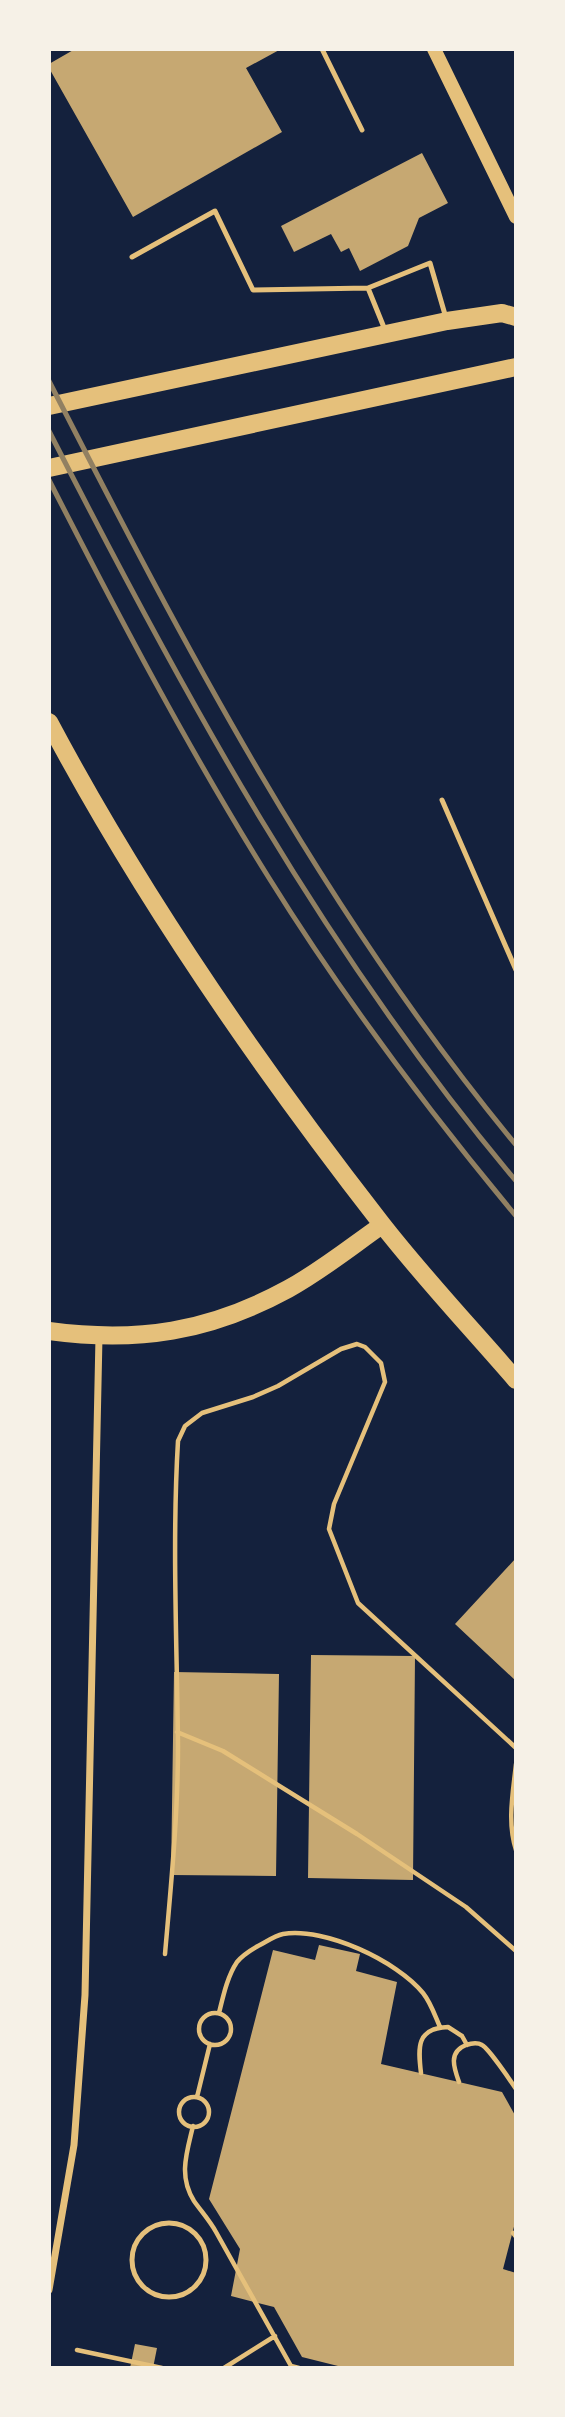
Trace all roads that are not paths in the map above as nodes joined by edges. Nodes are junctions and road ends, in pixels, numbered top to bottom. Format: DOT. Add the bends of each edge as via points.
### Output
graph roads {
  1 [pos="322,49"];
  2 [pos="434,49"];
  3 [pos="362,130"];
  4 [pos="516,216"];
  5 [pos="132,257"];
  6 [pos="368,288"];
  7 [pos="516,317"];
  8 [pos="447,321"];
  9 [pos="386,334"];
  10 [pos="516,367"];
  11 [pos="49,406"];
  12 [pos="49,468"];
  13 [pos="49,722"];
  14 [pos="442,800"];
  15 [pos="516,970"];
  16 [pos="382,1225"];
  17 [pos="49,1331"];
  18 [pos="99,1337"];
  19 [pos="516,1380"];
  20 [pos="206,2263"];
  21 [pos="49,2290"];
  1 -- 3 [label="lane"];
  2 -- 4 [label="main road"];
  5 -- 6 [label="lane" via="215,211 253,290"];
  6 -- 8 [label="lane" via="430,263"];
  6 -- 9 [label="lane"];
  7 -- 8 [label="main road" via="502,313"];
  8 -- 9 [label="main road"];
  9 -- 11 [label="main road"];
  10 -- 12 [label="main road"];
  13 -- 16 [label="main road" via="144,887 246,1043"];
  14 -- 15 [label="lane"];
  16 -- 18 [label="main road" via="291,1287 240,1313 168,1333"];
  16 -- 19 [label="main road"];
  17 -- 18 [label="main road"];
  18 -- 21 [label="street" via="85,1995 74,2145"];
  20 -- 20 [label="lane" via="197,2236 172,2222 145,2231 132,2256 140,2283 166,2297 193,2288"];
}
